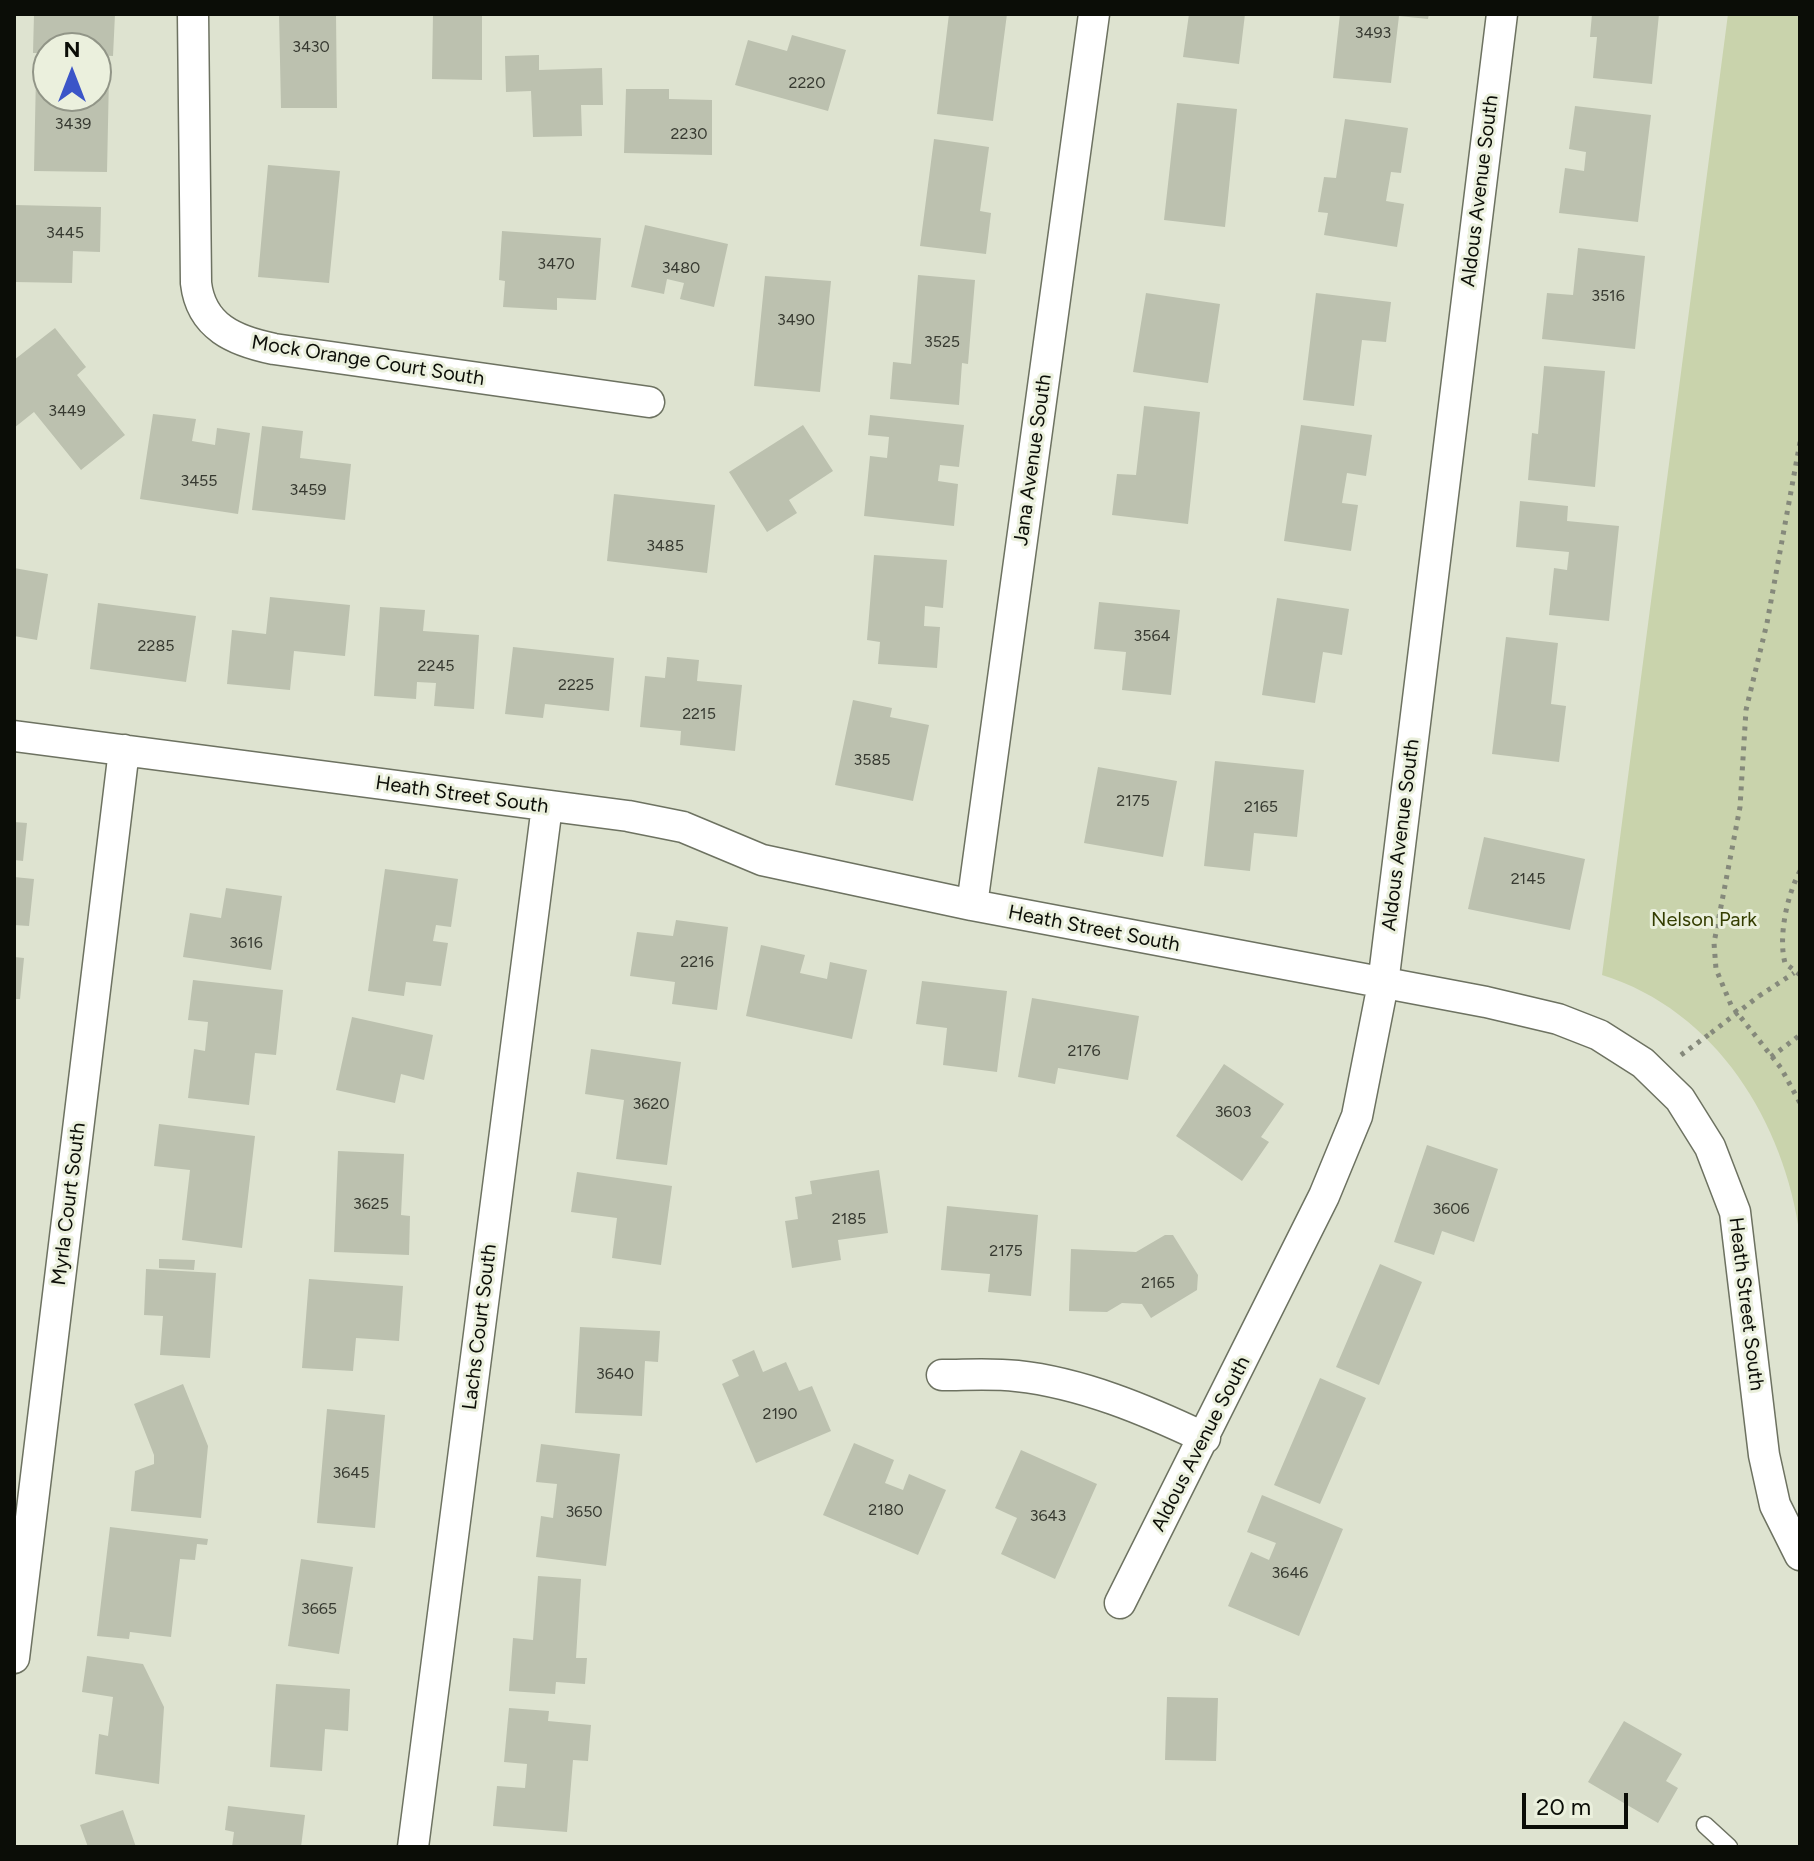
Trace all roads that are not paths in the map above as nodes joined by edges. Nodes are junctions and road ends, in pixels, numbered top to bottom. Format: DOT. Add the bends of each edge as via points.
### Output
graph roads {
  1 [pos="193,14"];
  2 [pos="1094,14"];
  3 [pos="1502,14"];
  4 [pos="649,402"];
  5 [pos="14,736"];
  6 [pos="124,750"];
  7 [pos="547,806"];
  8 [pos="972,905"];
  9 [pos="1383,984"];
  10 [pos="942,1375"];
  11 [pos="1205,1438"];
  12 [pos="1800,1555"];
  13 [pos="1120,1603"];
  14 [pos="14,1658"];
  15 [pos="1705,1825"];
  16 [pos="413,1847"];
  17 [pos="1729,1847"];
  1 -- 4 [label="street, Mock Orange Court South" via="196,283 198,303 213,323 245,343 274,349"];
  2 -- 8 [label="street, Jana Avenue South"];
  3 -- 9 [label="street, Aldous Avenue South"];
  5 -- 6 [label="street, Heath Street South"];
  6 -- 7 [label="street, Heath Street South"];
  6 -- 14 [label="street, Myrla Court South"];
  7 -- 8 [label="street, Heath Street South" via="683,827 762,860"];
  7 -- 16 [label="street, Lachs Court South"];
  8 -- 9 [label="street, Heath Street South"];
  9 -- 11 [label="street, Aldous Avenue South" via="1357,1116 1324,1196"];
  9 -- 12 [label="street, Heath Street South" via="1558,1019 1599,1035 1643,1063 1680,1099 1710,1147 1735,1212 1764,1455 1775,1505"];
  10 -- 11 [label="street" via="1042,1380 1145,1410"];
  11 -- 13 [label="street, Aldous Avenue South"];
  15 -- 17 [label="lane"];
}
